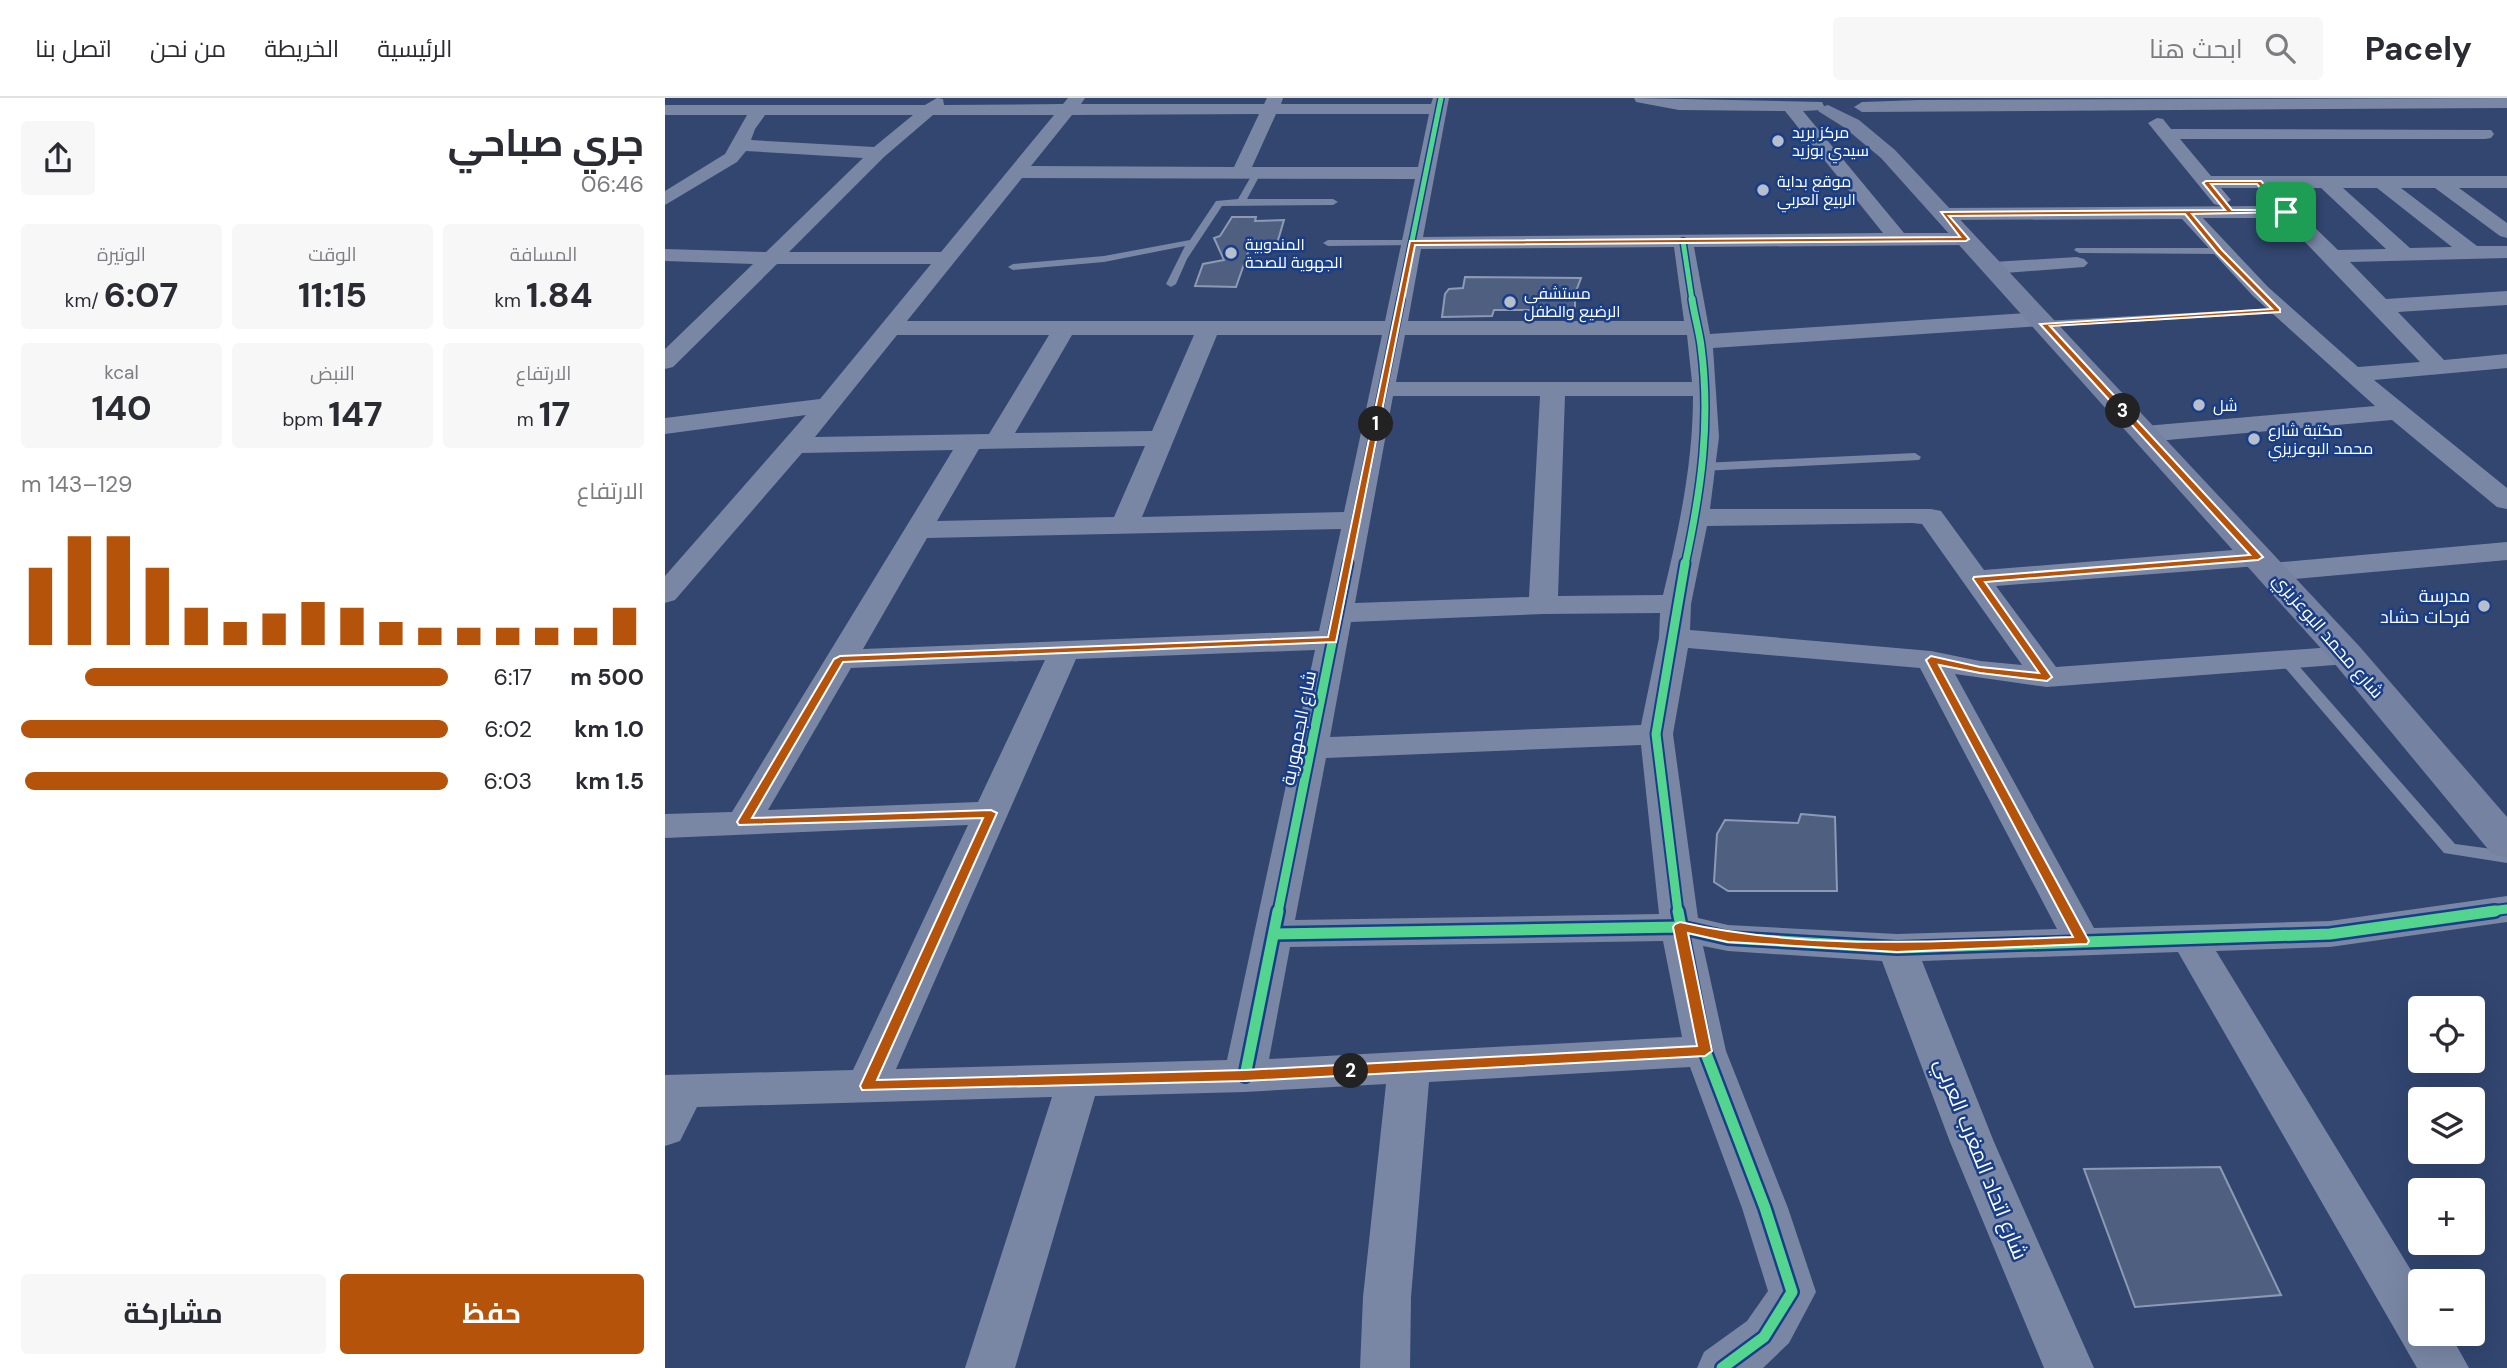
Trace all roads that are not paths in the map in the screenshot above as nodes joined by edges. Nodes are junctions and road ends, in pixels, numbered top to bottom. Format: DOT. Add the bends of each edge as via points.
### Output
graph roads {
  1 [pos="840,98"];
  2 [pos="1644,98"];
  3 [pos="1975,101"];
  4 [pos="1854,102"];
  5 [pos="2092,102"];
  6 [pos="2199,102"];
  7 [pos="2313,102"];
  8 [pos="753,103"];
  9 [pos="1073,103"];
  10 [pos="1272,103"];
  11 [pos="1440,103"];
  12 [pos="1821,103"];
  13 [pos="2507,103"];
  14 [pos="937,104"];
  15 [pos="2441,104"];
  16 [pos="2142,105"];
  17 [pos="1790,106"];
  18 [pos="824,109"];
  19 [pos="665,110"];
  20 [pos="2166,134"];
  21 [pos="741,145"];
  22 [pos="878,153"];
  23 [pos="1888,154"];
  24 [pos="1017,172"];
  25 [pos="1248,173"];
  26 [pos="1426,173"];
  27 [pos="665,182"];
  28 [pos="2439,182"];
  29 [pos="2507,182"];
  30 [pos="2206,183"];
  31 [pos="2259,183"];
  32 [pos="2326,183"];
  33 [pos="2382,183"];
  34 [pos="691,185"];
  35 [pos="665,199"];
  36 [pos="1241,202"];
  37 [pos="1333,202"];
  38 [pos="2187,212"];
  39 [pos="2231,212"];
  40 [pos="2286,212"];
  41 [pos="1943,214"];
  42 [pos="2507,232"];
  43 [pos="1898,239"];
  44 [pos="1966,239"];
  45 [pos="1683,241"];
  46 [pos="1193,242"];
  47 [pos="1328,243"];
  48 [pos="1412,243"];
  49 [pos="2220,251"];
  50 [pos="2507,252"];
  51 [pos="2403,253"];
  52 [pos="2472,253"];
  53 [pos="665,255"];
  54 [pos="2333,256"];
  55 [pos="2078,257"];
  56 [pos="773,258"];
  57 [pos="947,258"];
  58 [pos="1013,267"];
  59 [pos="1992,268"];
  60 [pos="1171,284"];
  61 [pos="2507,298"];
  62 [pos="2382,306"];
  63 [pos="2278,310"];
  64 [pos="2042,322"];
  65 [pos="1065,327"];
  66 [pos="890,328"];
  67 [pos="1208,328"];
  68 [pos="1395,328"];
  69 [pos="1698,335"];
  70 [pos="666,360"];
  71 [pos="2507,361"];
  72 [pos="2439,368"];
  73 [pos="2354,375"];
  74 [pos="1553,387"];
  75 [pos="1705,388"];
  76 [pos="1383,389"];
  77 [pos="827,405"];
  78 [pos="2397,412"];
  79 [pos="665,426"];
  80 [pos="2145,434"];
  81 [pos="1162,438"];
  82 [pos="985,441"];
  83 [pos="795,445"];
  84 [pos="1915,457"];
  85 [pos="1702,467"];
  86 [pos="2507,501"];
  87 [pos="1695,518"];
  88 [pos="1357,520"];
  89 [pos="1124,526"];
  90 [pos="917,530"];
  91 [pos="2507,551"];
  92 [pos="2264,565"];
  93 [pos="1978,579"];
  94 [pos="665,594"];
  95 [pos="1543,605"];
  96 [pos="1675,621"];
  97 [pos="1335,626"];
  98 [pos="1065,650"];
  99 [pos="2347,655"];
  100 [pos="840,659"];
  101 [pos="1931,660"];
  102 [pos="2285,660"];
  103 [pos="2047,677"];
  104 [pos="1656,734"];
  105 [pos="1311,748"];
  106 [pos="991,813"];
  107 [pos="2495,816"];
  108 [pos="743,822"];
  109 [pos="665,826"];
  110 [pos="2507,844"];
  111 [pos="2507,857"];
  112 [pos="2507,909"];
  113 [pos="1680,927"];
  114 [pos="1274,933"];
  115 [pos="2189,938"];
  116 [pos="2082,941"];
  117 [pos="1897,948"];
  118 [pos="1705,1051"];
  119 [pos="1409,1068"];
  120 [pos="1245,1076"];
  121 [pos="1078,1081"];
  122 [pos="867,1086"];
  123 [pos="674,1091"];
  124 [pos="665,1129"];
  125 [pos="2408,1308"];
  126 [pos="2431,1346"];
  127 [pos="990,1368"];
  128 [pos="1385,1368"];
  129 [pos="1722,1368"];
  130 [pos="2069,1368"];
  131 [pos="2444,1368"];
  1 -- 18 [label="street"];
  2 -- 17 [label="street" via="1679,105"];
  3 -- 4 [label="street" via="1919,105"];
  3 -- 5 [label="street"];
  4 -- 12 [label="main road" via="1847,112"];
  4 -- 23 [label="main road, شارع محمد البوعزيزي"];
  5 -- 16 [label="street"];
  6 -- 7 [label="street"];
  6 -- 16 [label="street"];
  7 -- 15 [label="street"];
  8 -- 18 [label="street"];
  8 -- 19 [label="street"];
  8 -- 21 [label="street"];
  9 -- 10 [label="street"];
  9 -- 14 [label="street"];
  9 -- 24 [label="street"];
  10 -- 11 [label="street"];
  10 -- 25 [label="street"];
  11 -- 26 [label="street, شارع الجمهورية"];
  12 -- 17 [label="street"];
  12 -- 23 [label="main road, شارع محمد البوعزيزي"];
  13 -- 15 [label="street"];
  14 -- 18 [label="street"];
  14 -- 22 [label="street"];
  15 -- 20 [label="street" via="2491,138"];
  16 -- 20 [label="street"];
  17 -- 43 [label="street"];
  20 -- 30 [label="street"];
  21 -- 22 [label="street"];
  21 -- 34 [label="street" via="731,158"];
  22 -- 56 [label="street"];
  23 -- 41 [label="main road, شارع محمد البوعزيزي"];
  24 -- 25 [label="street"];
  24 -- 57 [label="street"];
  25 -- 26 [label="street"];
  25 -- 36 [label="lane"];
  26 -- 48 [label="street, شارع الجمهورية"];
  27 -- 34 [label="street"];
  28 -- 29 [label="street"];
  28 -- 33 [label="street"];
  28 -- 42 [label="street"];
  30 -- 31 [label="street"];
  30 -- 39 [label="street"];
  31 -- 32 [label="street"];
  31 -- 40 [label="street"];
  32 -- 33 [label="street"];
  32 -- 51 [label="street"];
  33 -- 52 [label="street"];
  34 -- 35 [label="street"];
  36 -- 37 [label="lane"];
  36 -- 46 [label="lane" via="1219,203"];
  38 -- 39 [label="street"];
  38 -- 41 [label="street"];
  38 -- 49 [label="street"];
  39 -- 40 [label="street"];
  40 -- 54 [label="street"];
  41 -- 44 [label="main road, شارع محمد البوعزيزي"];
  43 -- 44 [label="street"];
  43 -- 45 [label="street"];
  44 -- 59 [label="main road, شارع محمد البوعزيزي"];
  45 -- 48 [label="street"];
  45 -- 69 [label="street"];
  46 -- 58 [label="lane" via="1104,259"];
  46 -- 60 [label="lane"];
  47 -- 48 [label="lane"];
  48 -- 68 [label="street, شارع الجمهورية"];
  49 -- 55 [label="lane"];
  49 -- 63 [label="street"];
  50 -- 52 [label="street"];
  51 -- 52 [label="street"];
  51 -- 54 [label="street"];
  53 -- 56 [label="street"];
  54 -- 62 [label="street"];
  55 -- 59 [label="street"];
  56 -- 57 [label="street"];
  56 -- 70 [label="street"];
  57 -- 66 [label="street"];
  59 -- 64 [label="main road, شارع محمد البوعزيزي"];
  61 -- 62 [label="street"];
  62 -- 72 [label="street"];
  63 -- 64 [label="lane"];
  63 -- 73 [label="street"];
  64 -- 69 [label="street"];
  64 -- 80 [label="main road, شارع محمد البوعزيزي"];
  65 -- 66 [label="street"];
  65 -- 67 [label="street"];
  65 -- 82 [label="street"];
  66 -- 77 [label="street"];
  67 -- 68 [label="street"];
  67 -- 81 [label="street"];
  68 -- 69 [label="street"];
  68 -- 76 [label="street, شارع الجمهورية"];
  69 -- 75 [label="street"];
  71 -- 72 [label="street"];
  72 -- 73 [label="street"];
  73 -- 78 [label="street"];
  74 -- 75 [label="street"];
  74 -- 76 [label="street"];
  74 -- 95 [label="street"];
  75 -- 85 [label="street"];
  76 -- 88 [label="street, شارع الجمهورية"];
  77 -- 79 [label="street"];
  77 -- 83 [label="street"];
  78 -- 80 [label="street"];
  78 -- 86 [label="street"];
  80 -- 92 [label="main road, شارع محمد البوعزيزي"];
  81 -- 82 [label="street"];
  81 -- 89 [label="street"];
  82 -- 83 [label="street"];
  82 -- 90 [label="street"];
  83 -- 94 [label="street"];
  84 -- 85 [label="lane"];
  85 -- 87 [label="street"];
  87 -- 93 [label="street" via="1931,517"];
  87 -- 96 [label="street"];
  88 -- 89 [label="street"];
  88 -- 97 [label="street, شارع الجمهورية"];
  89 -- 90 [label="street"];
  90 -- 100 [label="street"];
  91 -- 92 [label="street"];
  92 -- 93 [label="street"];
  92 -- 99 [label="main road, شارع محمد البوعزيزي"];
  93 -- 103 [label="street"];
  95 -- 96 [label="street"];
  95 -- 97 [label="street"];
  96 -- 101 [label="street"];
  96 -- 104 [label="street"];
  97 -- 98 [label="street"];
  97 -- 105 [label="street, شارع الجمهورية"];
  98 -- 100 [label="street"];
  98 -- 106 [label="street"];
  99 -- 102 [label="street"];
  99 -- 107 [label="main road, شارع محمد البوعزيزي"];
  100 -- 108 [label="street"];
  101 -- 103 [label="street"];
  101 -- 116 [label="street"];
  102 -- 103 [label="street"];
  102 -- 111 [label="lane" via="2450,849"];
  104 -- 105 [label="street"];
  104 -- 113 [label="street"];
  105 -- 114 [label="street, شارع الجمهورية"];
  106 -- 108 [label="street"];
  106 -- 122 [label="street"];
  107 -- 110 [label="main road, شارع محمد البوعزيزي"];
  108 -- 109 [label="street"];
  112 -- 115 [label="street" via="2330,934"];
  113 -- 114 [label="street"];
  113 -- 117 [label="street" via="1728,938"];
  113 -- 118 [label="street"];
  114 -- 120 [label="street, شارع الجمهورية"];
  115 -- 116 [label="street"];
  115 -- 125 [label="street"];
  116 -- 117 [label="street"];
  117 -- 130 [label="street, شارع اتحاد المغرب العربي" via="1972,1142"];
  118 -- 119 [label="street"];
  118 -- 129 [label="street" via="1792,1292 1777,1323 1756,1348"];
  119 -- 120 [label="street"];
  119 -- 128 [label="street" via="1387,1297"];
  120 -- 121 [label="street"];
  121 -- 122 [label="street"];
  121 -- 127 [label="street"];
  122 -- 123 [label="street"];
  123 -- 124 [label="street"];
  126 -- 131 [label="street"];
}
